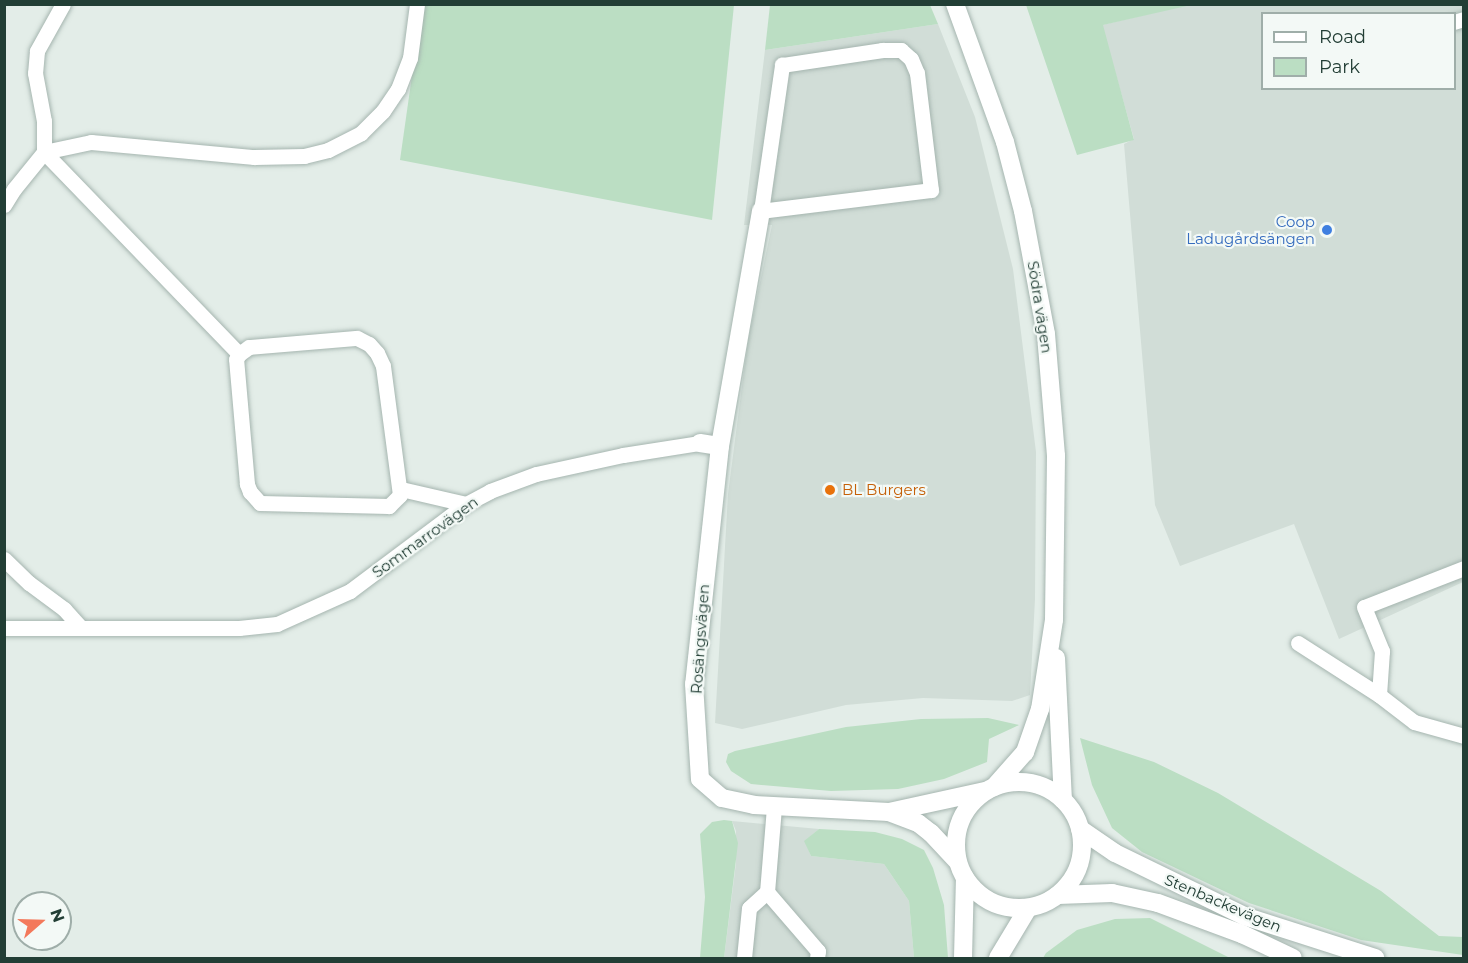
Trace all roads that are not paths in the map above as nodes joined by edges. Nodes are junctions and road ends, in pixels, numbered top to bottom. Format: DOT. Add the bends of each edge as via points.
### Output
graph roads {
  1 [pos="63,4"];
  2 [pos="417,4"];
  3 [pos="955,4"];
  4 [pos="44,152"];
  5 [pos="4,205"];
  6 [pos="761,211"];
  7 [pos="239,354"];
  8 [pos="700,443"];
  9 [pos="720,446"];
  10 [pos="401,489"];
  11 [pos="466,504"];
  12 [pos="4,559"];
  13 [pos="1464,568"];
  14 [pos="1054,620"];
  15 [pos="4,628"];
  16 [pos="81,628"];
  17 [pos="1298,643"];
  18 [pos="1379,695"];
  19 [pos="1464,736"];
  20 [pos="989,789"];
  21 [pos="1063,800"];
  22 [pos="774,806"];
  23 [pos="889,812"];
  24 [pos="1080,829"];
  25 [pos="957,861"];
  26 [pos="965,878"];
  27 [pos="767,892"];
  28 [pos="1058,895"];
  29 [pos="1028,908"];
  30 [pos="744,958"];
  31 [pos="817,958"];
  32 [pos="963,958"];
  33 [pos="998,958"];
  34 [pos="1293,958"];
  35 [pos="1375,958"];
  1 -- 4 [label="lane" via="37,51 34,73 44,121"];
  2 -- 4 [label="lane" via="410,58 398,88 383,111 361,133 328,150 304,156 254,157 90,141"];
  3 -- 14 [label="main road, Södra vägen" via="1005,142 1038,283 1056,456"];
  4 -- 5 [label="lane"];
  4 -- 7 [label="lane"];
  6 -- 6 [label="lane" via="931,190 917,73 911,59 901,51 882,50 782,65"];
  6 -- 9 [label="main road"];
  7 -- 10 [label="lane" via="249,347 357,338 369,344 383,366"];
  7 -- 10 [label="lane" via="236,359 247,484 254,498 260,503 389,506"];
  8 -- 9 [label="main road, Sommarrovägen"];
  8 -- 11 [label="lane, Sommarrovägen" via="536,474"];
  9 -- 22 [label="main road, Rosängsvägen" via="694,684 700,779 722,798"];
  10 -- 11 [label="lane"];
  11 -- 16 [label="lane, Sommarrovägen" via="350,591 278,624 239,628"];
  12 -- 16 [label="lane"];
  13 -- 18 [label="lane" via="1364,607 1382,651"];
  14 -- 20 [label="main road, Södra vägen" via="1034,730 1025,752"];
  14 -- 21 [label="main road, Södra vägen"];
  15 -- 16 [label="lane, Sommarrovägen"];
  17 -- 18 [label="lane"];
  18 -- 19 [label="lane" via="1414,722"];
  20 -- 21 [label="main road" via="1006,783 1029,783 1051,790"];
  20 -- 23 [label="main road, Rosängsvägen"];
  20 -- 25 [label="main road" via="973,801 961,818 955,844"];
  21 -- 24 [label="main road"];
  22 -- 23 [label="main road, Rosängsvägen"];
  22 -- 27 [label="lane"];
  23 -- 25 [label="main road, Rosängsvägen" via="918,823"];
  24 -- 28 [label="main road" via="1080,863 1071,882"];
  24 -- 35 [label="main road, Stenbackevägen" via="1124,858 1244,916"];
  25 -- 26 [label="main road"];
  26 -- 29 [label="main road" via="992,903"];
  26 -- 32 [label="main road"];
  27 -- 30 [label="lane" via="749,908"];
  27 -- 31 [label="lane" via="818,951"];
  28 -- 29 [label="main road"];
  28 -- 34 [label="main road, Stenbackevägen" via="1113,893 1158,903"];
  29 -- 33 [label="main road"];
}
